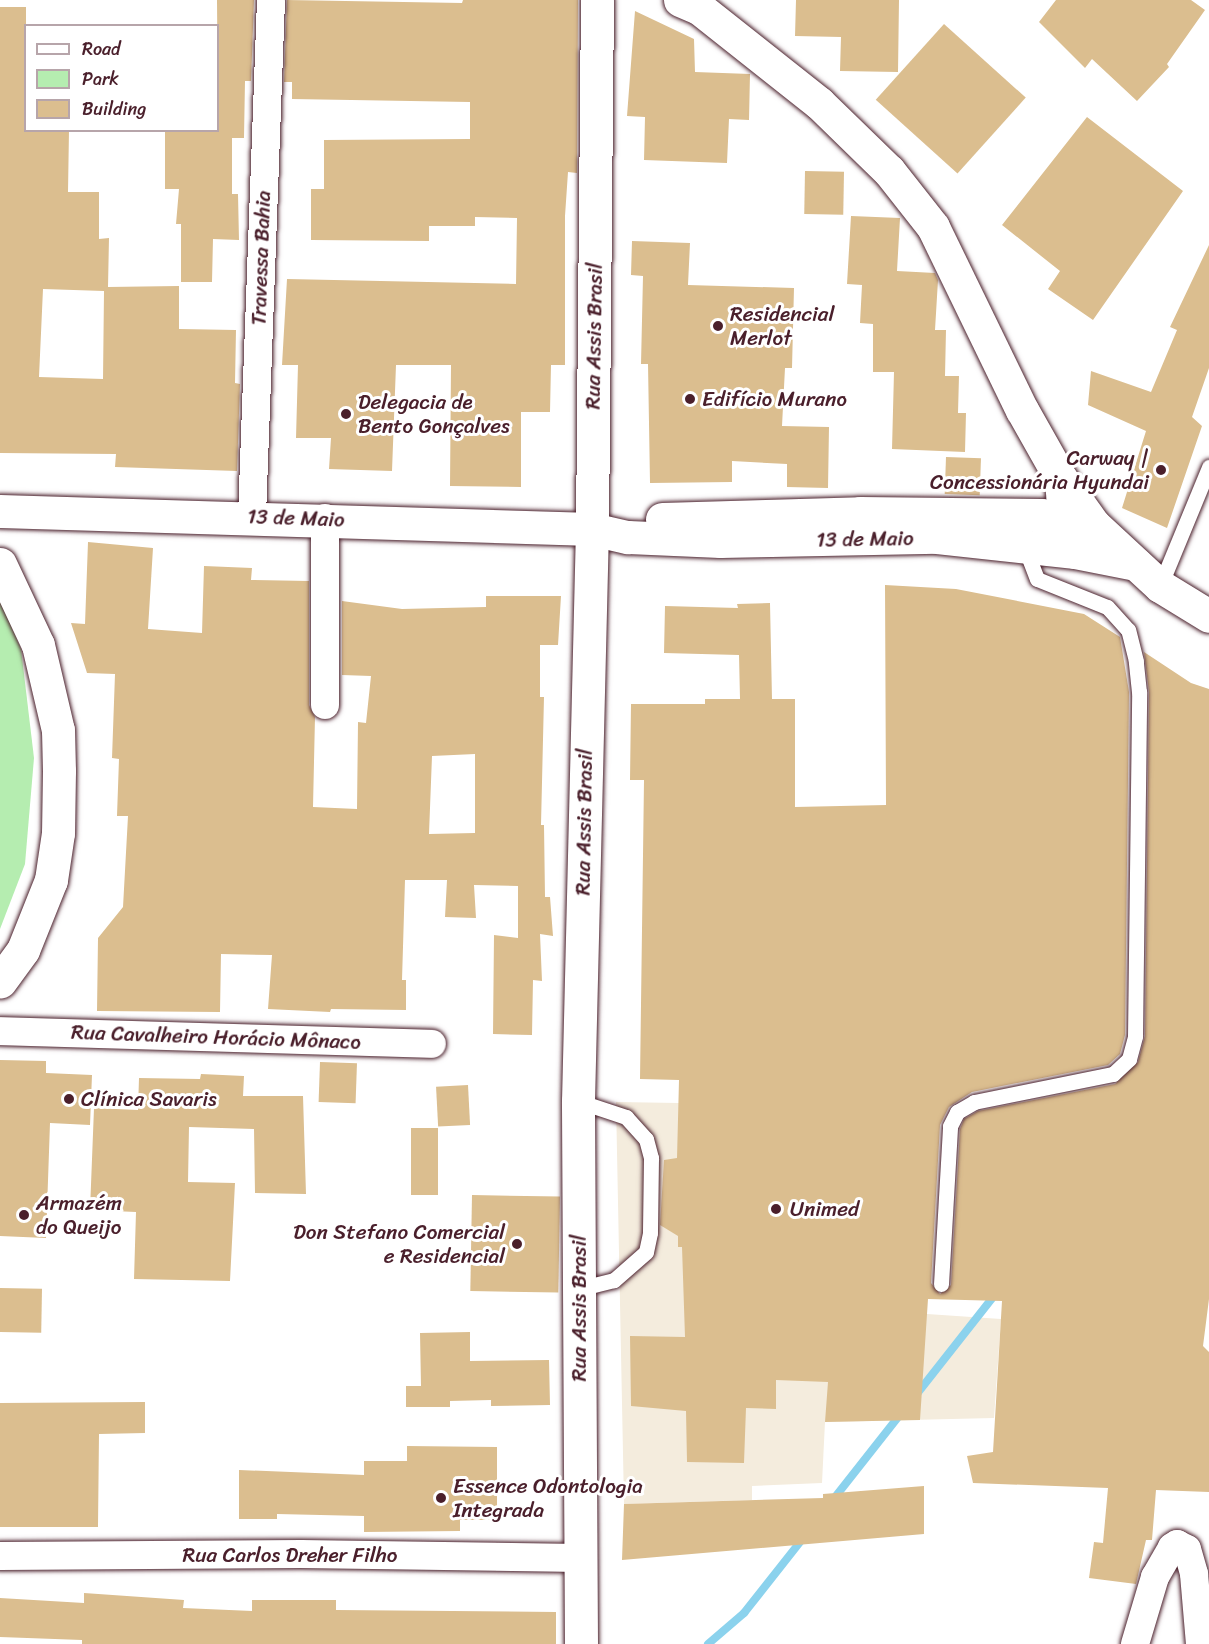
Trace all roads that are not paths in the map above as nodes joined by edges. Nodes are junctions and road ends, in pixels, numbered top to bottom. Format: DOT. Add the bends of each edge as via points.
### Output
graph roads {
  1 [pos="271,0"];
  2 [pos="597,0"];
  3 [pos="680,0"];
  4 [pos="1209,467"];
  5 [pos="0,511"];
  6 [pos="252,516"];
  7 [pos="325,518"];
  8 [pos="1079,522"];
  9 [pos="592,529"];
  10 [pos="937,537"];
  11 [pos="1024,545"];
  12 [pos="0,564"];
  13 [pos="1136,564"];
  14 [pos="1160,586"];
  15 [pos="1209,616"];
  16 [pos="325,705"];
  17 [pos="0,982"];
  18 [pos="0,1031"];
  19 [pos="432,1044"];
  20 [pos="578,1101"];
  21 [pos="941,1284"];
  22 [pos="579,1289"];
  23 [pos="0,1556"];
  24 [pos="581,1558"];
  25 [pos="581,1644"];
  26 [pos="1135,1644"];
  27 [pos="1200,1644"];
  1 -- 6 [label="street, Travessa Bahia"];
  2 -- 9 [label="main road, Rua Assis Brasil"];
  3 -- 8 [label="main road" via="699,8 819,103 889,171 933,227"];
  4 -- 14 [label="lane"];
  5 -- 6 [label="main road, 13 de Maio"];
  6 -- 7 [label="main road, 13 de Maio"];
  7 -- 9 [label="main road, 13 de Maio"];
  7 -- 16 [label="street"];
  8 -- 9 [label="main road, 13 de Maio" via="1041,515 860,513 628,521"];
  8 -- 10 [label="main road" via="1054,531 972,529"];
  8 -- 13 [label="main road"];
  9 -- 10 [label="main road, 13 de Maio" via="628,537 720,541"];
  9 -- 20 [label="main road, Rua Assis Brasil"];
  10 -- 11 [label="main road, 13 de Maio"];
  11 -- 13 [label="main road, 13 de Maio"];
  11 -- 21 [label="lane" via="1038,579 1107,607 1128,630 1136,661 1139,692 1135,1036 1129,1059 1113,1074 974,1102 957,1112 950,1126"];
  12 -- 17 [label="main road" via="26,614 46,673 58,730 59,771 58,833 51,880 23,950"];
  13 -- 14 [label="main road"];
  14 -- 15 [label="main road"];
  18 -- 19 [label="street, Rua Cavalheiro Horácio Mônaco"];
  20 -- 22 [label="main road, Rua Assis Brasil"];
  20 -- 22 [label="lane" via="626,1118 646,1139 651,1158 646,1252 614,1280"];
  22 -- 24 [label="main road, Rua Assis Brasil"];
  23 -- 24 [label="street, Rua Carlos Dreher Filho" via="301,1554"];
  24 -- 25 [label="main road, Rua Assis Brasil"];
  26 -- 27 [label="street" via="1155,1577 1172,1546 1177,1544 1187,1549 1194,1574"];
}
